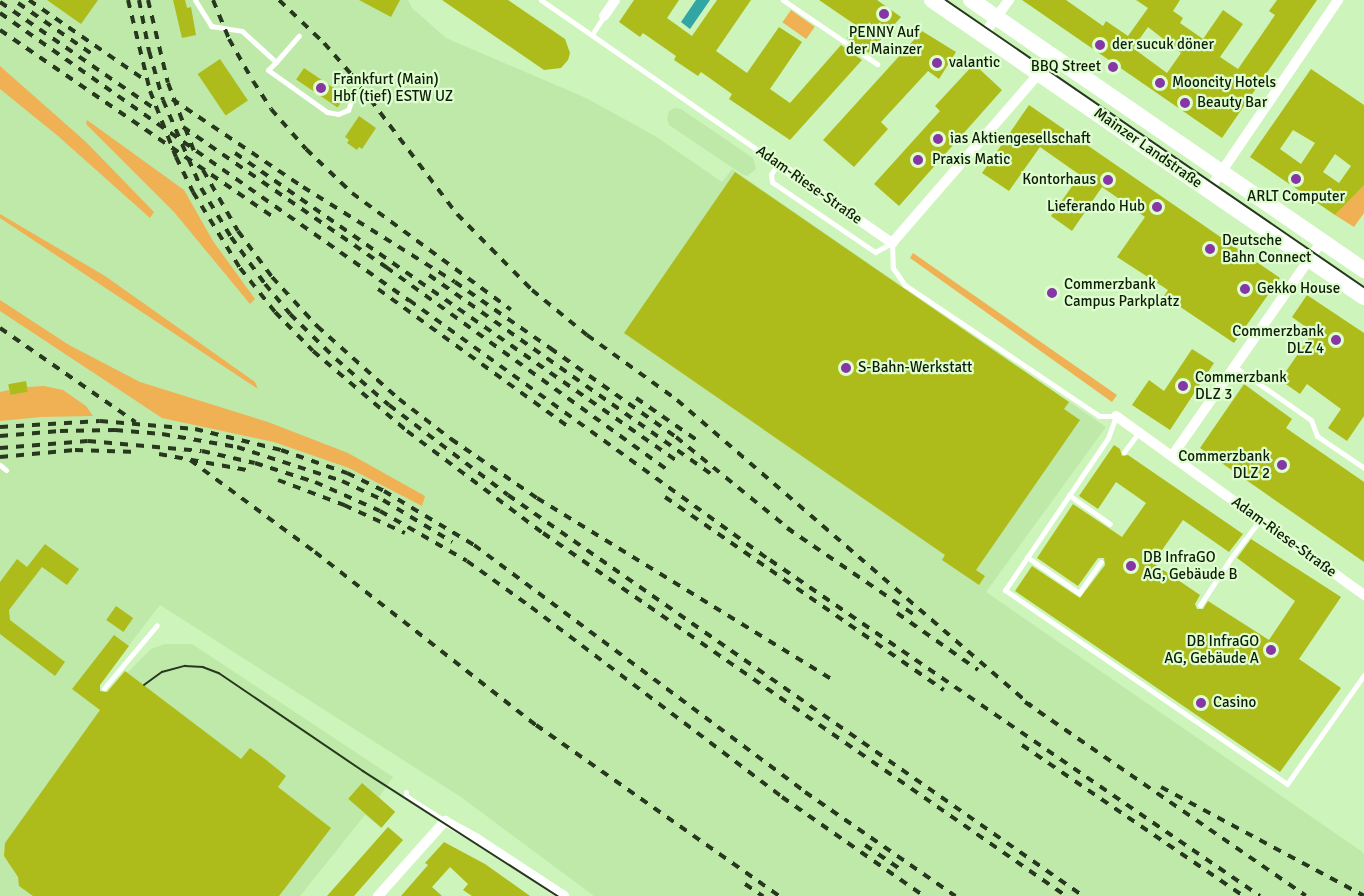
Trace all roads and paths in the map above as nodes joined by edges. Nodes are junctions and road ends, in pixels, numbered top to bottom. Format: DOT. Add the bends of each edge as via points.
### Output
graph roads {
  1 [pos="195,0"];
  2 [pos="541,0"];
  3 [pos="615,0"];
  4 [pos="783,0"];
  5 [pos="933,0"];
  6 [pos="971,0"];
  7 [pos="1009,0"];
  8 [pos="1338,0"];
  9 [pos="604,16"];
  10 [pos="996,17"];
  11 [pos="593,33"];
  12 [pos="983,35"];
  13 [pos="299,36"];
  14 [pos="276,62"];
  15 [pos="877,64"];
  16 [pos="1040,74"];
  17 [pos="353,96"];
  18 [pos="765,155"];
  19 [pos="778,164"];
  20 [pos="1222,172"];
  21 [pos="1209,190"];
  22 [pos="1322,241"];
  23 [pos="892,243"];
  24 [pos="1309,259"];
  25 [pos="1364,270"];
  26 [pos="1364,297"];
  27 [pos="1235,367"];
  28 [pos="1116,416"];
  29 [pos="1139,432"];
  30 [pos="1124,452"];
  31 [pos="1172,456"];
  32 [pos="0,465"];
  33 [pos="1364,468"];
  34 [pos="0,471"];
  35 [pos="1069,495"];
  36 [pos="1260,520"];
  37 [pos="1110,524"];
  38 [pos="1027,557"];
  39 [pos="1101,562"];
  40 [pos="1364,595"];
  41 [pos="1200,605"];
  42 [pos="158,625"];
  43 [pos="1364,675"];
  44 [pos="104,687"];
  45 [pos="406,792"];
  46 [pos="445,821"];
  47 [pos="378,896"];
  48 [pos="564,896"];
  1 -- 14 [label="lane" via="211,26 242,31"];
  2 -- 11 [label="lane, Adam-Riese-Straße"];
  3 -- 9 [label="street"];
  4 -- 15 [label="lane"];
  5 -- 12 [label="main road, Mainzer Landstraße"];
  6 -- 10 [label="main road, Mainzer Landstraße"];
  7 -- 10 [label="street"];
  8 -- 20 [label="street"];
  9 -- 11 [label="lane"];
  10 -- 12 [label="street"];
  10 -- 20 [label="main road, Mainzer Landstraße"];
  11 -- 18 [label="lane, Adam-Riese-Straße"];
  12 -- 16 [label="main road, Mainzer Landstraße"];
  13 -- 14 [label="lane"];
  14 -- 17 [label="lane" via="268,70 327,112 338,114 348,110"];
  16 -- 21 [label="main road, Mainzer Landstraße"];
  16 -- 23 [label="street"];
  18 -- 19 [label="street, Adam-Riese-Straße"];
  19 -- 23 [label="street, Adam-Riese-Straße"];
  19 -- 23 [label="lane" via="771,174 772,182 874,252"];
  20 -- 21 [label="street"];
  20 -- 22 [label="main road, Mainzer Landstraße"];
  21 -- 24 [label="main road, Mainzer Landstraße"];
  22 -- 24 [label="street"];
  22 -- 25 [label="main road, Mainzer Landstraße"];
  23 -- 28 [label="lane" via="893,268 905,285 1099,416"];
  24 -- 26 [label="main road, Mainzer Landstraße"];
  24 -- 27 [label="street"];
  27 -- 31 [label="street"];
  27 -- 33 [label="lane" via="1311,420 1317,436"];
  28 -- 29 [label="street, Adam-Riese-Straße"];
  28 -- 35 [label="lane" via="1108,438"];
  29 -- 30 [label="lane"];
  29 -- 31 [label="street, Adam-Riese-Straße"];
  31 -- 36 [label="street, Adam-Riese-Straße"];
  32 -- 34 [label="lane" via="6,470"];
  35 -- 37 [label="lane"];
  35 -- 38 [label="lane"];
  36 -- 40 [label="street, Adam-Riese-Straße"];
  36 -- 41 [label="lane"];
  38 -- 39 [label="lane" via="1079,593"];
  38 -- 43 [label="lane" via="1005,590 1287,784"];
  42 -- 44 [label="lane"];
  45 -- 46 [label="lane" via="406,796"];
  46 -- 47 [label="street"];
  46 -- 48 [label="street"];
}
